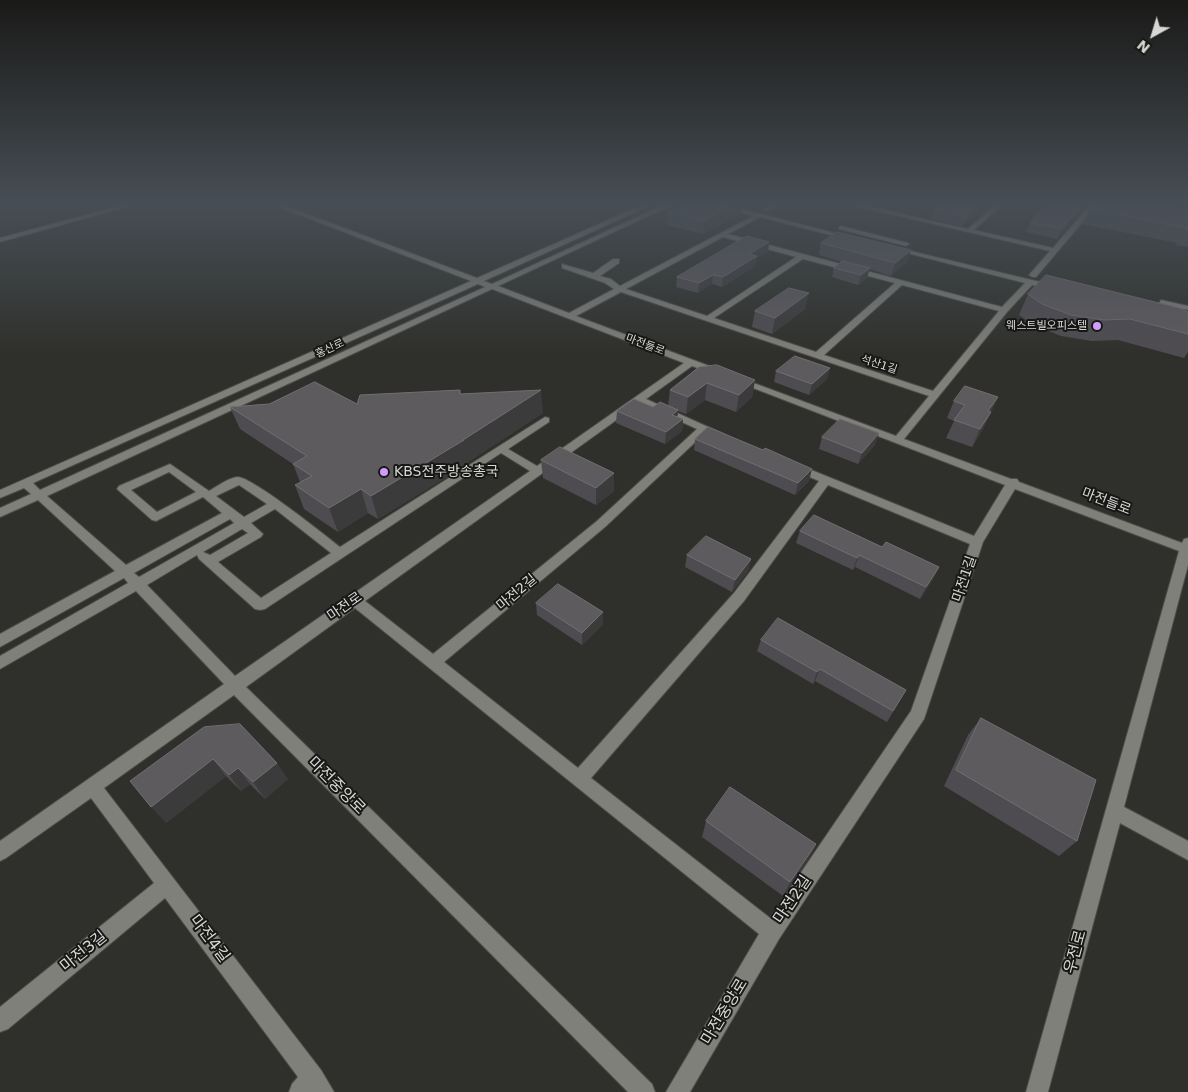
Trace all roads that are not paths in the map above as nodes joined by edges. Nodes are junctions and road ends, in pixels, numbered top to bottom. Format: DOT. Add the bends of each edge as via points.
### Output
graph roads {
  1 [pos="409,256"];
  2 [pos="533,256"];
  3 [pos="560,256"];
  4 [pos="683,256"];
  5 [pos="802,256"];
  6 [pos="933,256"];
  7 [pos="943,256"];
  8 [pos="1050,256"];
  9 [pos="575,261"];
  10 [pos="616,261"];
  11 [pos="584,264"];
  12 [pos="565,266"];
  13 [pos="593,266"];
  14 [pos="602,269"];
  15 [pos="594,276"];
  16 [pos="1031,279"];
  17 [pos="476,282"];
  18 [pos="901,282"];
  19 [pos="1061,282"];
  20 [pos="491,287"];
  21 [pos="1058,289"];
  22 [pos="619,290"];
  23 [pos="1188,308"];
  24 [pos="1004,310"];
  25 [pos="1188,313"];
  26 [pos="570,316"];
  27 [pos="706,319"];
  28 [pos="817,356"];
  29 [pos="690,363"];
  30 [pos="935,395"];
  31 [pos="640,400"];
  32 [pos="545,420"];
  33 [pos="704,428"];
  34 [pos="730,439"];
  35 [pos="898,440"];
  36 [pos="501,449"];
  37 [pos="783,462"];
  38 [pos="538,471"];
  39 [pos="826,480"];
  40 [pos="1013,482"];
  41 [pos="26,483"];
  42 [pos="0,494"];
  43 [pos="40,494"];
  44 [pos="206,494"];
  45 [pos="276,504"];
  46 [pos="0,513"];
  47 [pos="231,513"];
  48 [pos="243,522"];
  49 [pos="185,539"];
  50 [pos="977,542"];
  51 [pos="1187,547"];
  52 [pos="196,550"];
  53 [pos="340,553"];
  54 [pos="209,561"];
  55 [pos="124,573"];
  56 [pos="138,584"];
  57 [pos="355,600"];
  58 [pos="0,641"];
  59 [pos="0,663"];
  60 [pos="433,663"];
  61 [pos="235,686"];
  62 [pos="918,714"];
  63 [pos="580,778"];
  64 [pos="93,787"];
  65 [pos="1115,811"];
  66 [pos="1188,851"];
  67 [pos="0,852"];
  68 [pos="168,884"];
  69 [pos="772,932"];
  70 [pos="0,1021"];
  71 [pos="312,1087"];
  72 [pos="644,1092"];
  73 [pos="677,1092"];
  74 [pos="1037,1092"];
  1 -- 17 [label="street, 마전들로"];
  2 -- 17 [label="street, 홍산로"];
  3 -- 20 [label="street, 홍산로"];
  4 -- 22 [label="street"];
  5 -- 18 [label="street"];
  5 -- 27 [label="street"];
  6 -- 16 [label="street"];
  7 -- 16 [label="street"];
  8 -- 16 [label="street"];
  9 -- 11 [label="street"];
  10 -- 14 [label="street"];
  12 -- 15 [label="street, 석산1길"];
  13 -- 14 [label="street"];
  14 -- 15 [label="street"];
  15 -- 22 [label="street, 석산1길"];
  16 -- 19 [label="street"];
  16 -- 21 [label="street"];
  16 -- 24 [label="street"];
  17 -- 20 [label="street, 마전들로"];
  17 -- 41 [label="street, 홍산로"];
  18 -- 24 [label="street"];
  18 -- 28 [label="street"];
  20 -- 26 [label="street, 마전들로"];
  20 -- 43 [label="street, 홍산로"];
  22 -- 26 [label="street"];
  22 -- 27 [label="street, 석산1길"];
  23 -- 25 [label="street" via="1164,302 1160,310"];
  24 -- 30 [label="street"];
  26 -- 29 [label="street, 마전들로"];
  27 -- 28 [label="street, 석산1길"];
  28 -- 30 [label="street, 석산1길"];
  29 -- 31 [label="street, 마전로"];
  29 -- 35 [label="street, 마전들로"];
  30 -- 35 [label="street"];
  31 -- 33 [label="street"];
  31 -- 38 [label="street, 마전로"];
  32 -- 36 [label="street"];
  33 -- 34 [label="street"];
  33 -- 60 [label="street, 마전2길" via="601,524"];
  35 -- 40 [label="street, 마전들로"];
  36 -- 38 [label="street"];
  36 -- 53 [label="street"];
  37 -- 39 [label="street, 마전1길"];
  38 -- 57 [label="street, 마전로"];
  39 -- 50 [label="street, 마전1길"];
  39 -- 63 [label="street" via="739,597"];
  40 -- 50 [label="street"];
  40 -- 51 [label="street, 마전들로"];
  41 -- 42 [label="street, 홍산로"];
  41 -- 43 [label="street, 마전중앙로"];
  43 -- 46 [label="street, 홍산로"];
  43 -- 55 [label="street, 마전중앙로"];
  44 -- 44 [label="street" via="170,466 123,489 156,517"];
  44 -- 45 [label="street" via="239,480"];
  44 -- 47 [label="street"];
  45 -- 48 [label="street"];
  45 -- 53 [label="street"];
  47 -- 48 [label="street"];
  47 -- 49 [label="street"];
  48 -- 52 [label="street"];
  48 -- 54 [label="street" via="257,534"];
  49 -- 52 [label="street"];
  49 -- 55 [label="street"];
  50 -- 62 [label="street, 마전1길"];
  51 -- 65 [label="street, 우전로"];
  52 -- 54 [label="street"];
  52 -- 56 [label="street"];
  53 -- 54 [label="street" via="260,605"];
  55 -- 56 [label="street, 마전중앙로"];
  55 -- 58 [label="street"];
  56 -- 59 [label="street"];
  56 -- 61 [label="street, 마전중앙로"];
  57 -- 60 [label="street, 마전2길"];
  57 -- 61 [label="street, 마전로"];
  60 -- 63 [label="street, 마전2길"];
  61 -- 64 [label="street, 마전로"];
  61 -- 72 [label="street, 마전중앙로"];
  62 -- 69 [label="street, 마전2길"];
  63 -- 69 [label="street, 마전2길"];
  64 -- 67 [label="street, 마전로"];
  64 -- 68 [label="street, 마전4길"];
  65 -- 66 [label="street"];
  65 -- 74 [label="street, 우전로"];
  68 -- 70 [label="street, 마전3길"];
  68 -- 71 [label="street, 마전4길"];
  69 -- 73 [label="street, 마전중앙로"];
}
